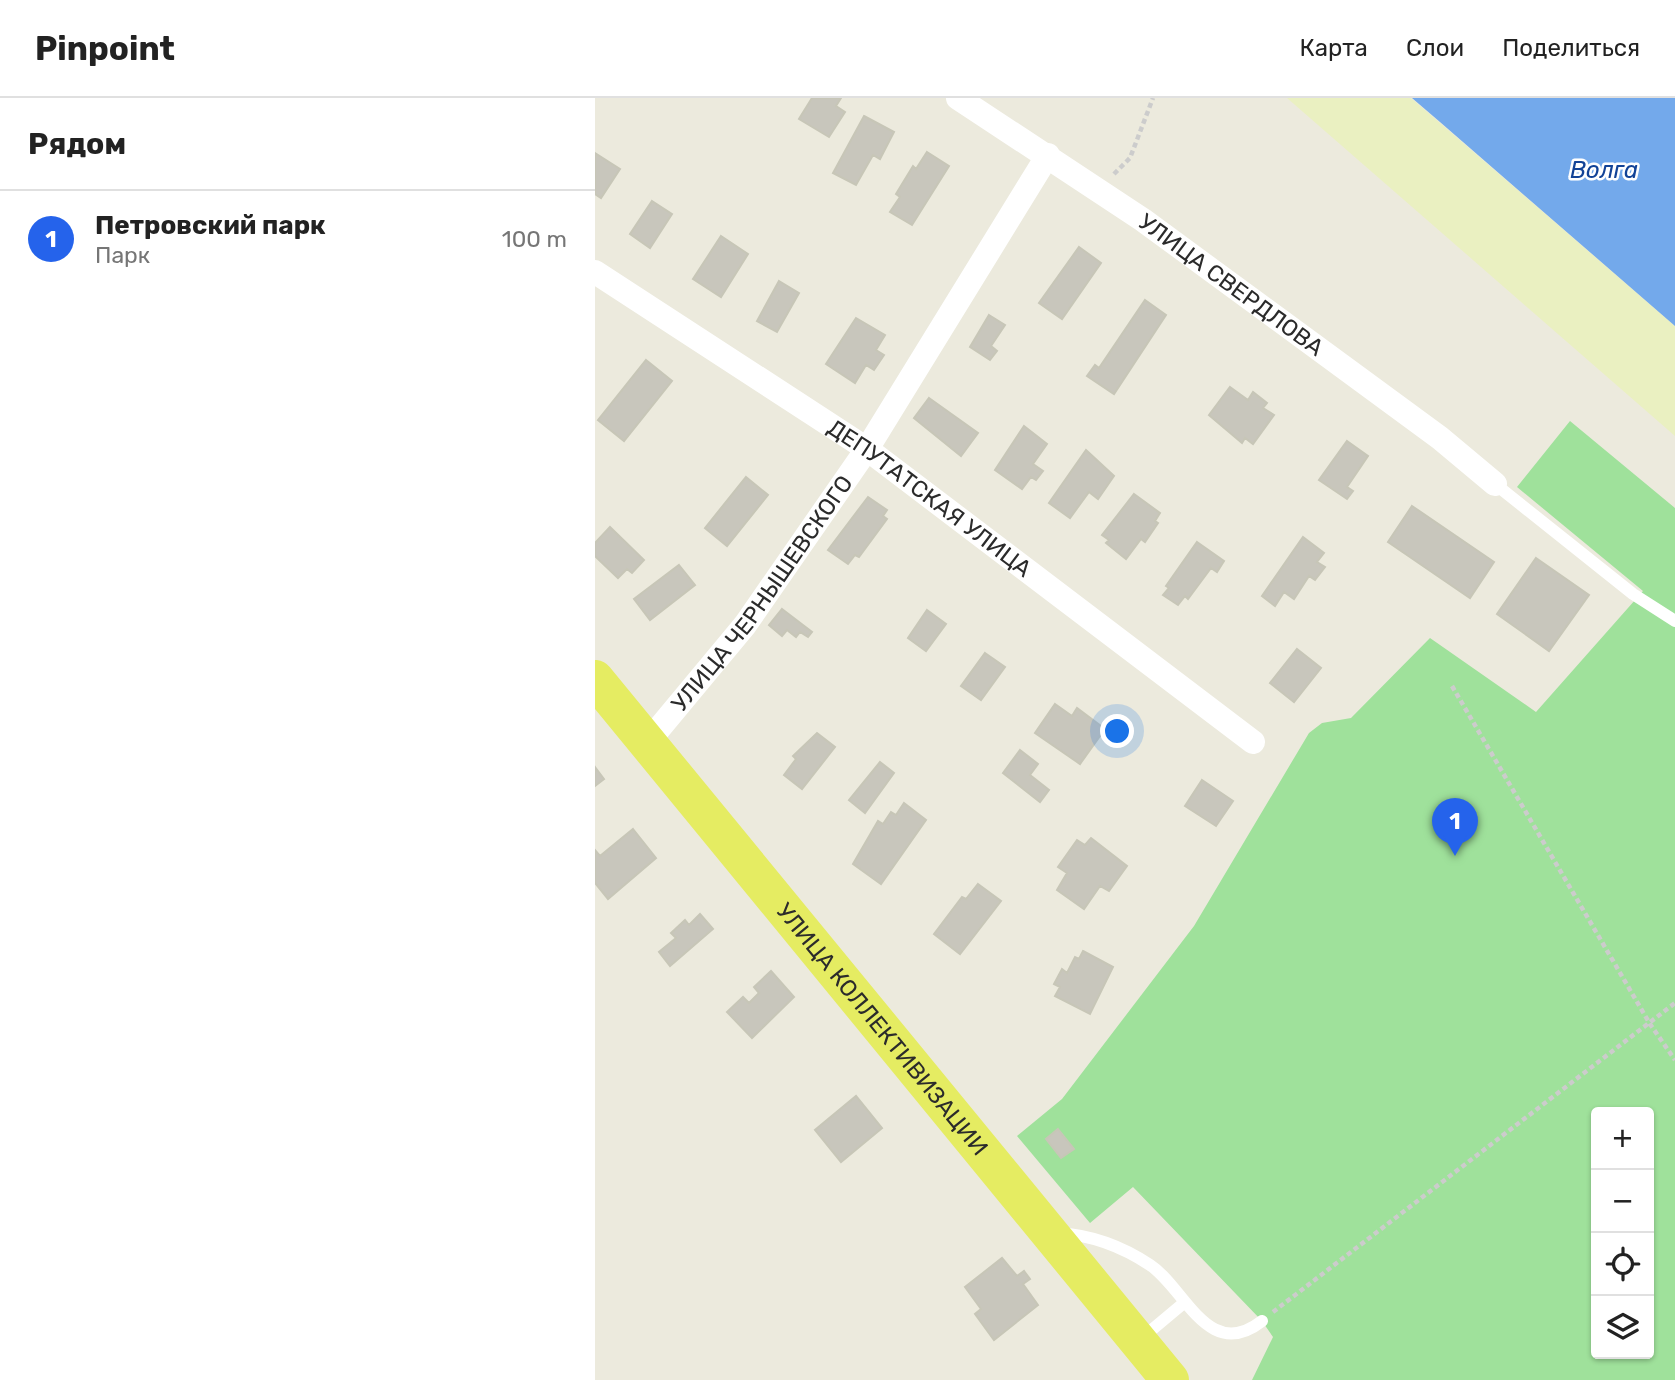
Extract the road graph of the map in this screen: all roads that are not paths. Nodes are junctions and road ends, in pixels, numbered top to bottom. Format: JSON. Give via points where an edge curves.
{"nodes":[{"id":1,"x":958,"y":98,"type":"edge"},
{"id":2,"x":1048,"y":155,"type":"junction"},
{"id":3,"x":595,"y":272,"type":"edge"},
{"id":4,"x":867,"y":449,"type":"junction"},
{"id":5,"x":1495,"y":484,"type":"joint"},
{"id":6,"x":1675,"y":621,"type":"edge"},
{"id":7,"x":595,"y":679,"type":"edge"},
{"id":8,"x":1254,"y":741,"type":"dead end"},
{"id":9,"x":647,"y":743,"type":"junction"},
{"id":10,"x":1048,"y":1232,"type":"junction"},
{"id":11,"x":1185,"y":1302,"type":"junction"},
{"id":12,"x":1262,"y":1321,"type":"road end"},
{"id":13,"x":1137,"y":1342,"type":"junction"},
{"id":14,"x":1170,"y":1380,"type":"edge"}],
"edges":[{"from":1,"to":2,"type":"street","name":"УЛИЦА СВЕРДЛОВА"},
{"from":2,"to":4,"type":"street","name":"УЛИЦА ЧЕРНЫШЕВСКОГО"},
{"from":2,"to":5,"type":"street","name":"УЛИЦА СВЕРДЛОВА","via":[[1440,438]]},
{"from":3,"to":4,"type":"street","name":"ДЕПУТАТСКАЯ УЛИЦА"},
{"from":4,"to":8,"type":"street","name":"ДЕПУТАТСКАЯ УЛИЦА"},
{"from":4,"to":9,"type":"street","name":"УЛИЦА ЧЕРНЫШЕВСКОГО","via":[[745,625]]},
{"from":5,"to":6,"type":"lane","via":[[1633,594]]},
{"from":7,"to":9,"type":"main road","name":"УЛИЦА КОЛЛЕКТИВИЗАЦИИ"},
{"from":9,"to":10,"type":"main road","name":"УЛИЦА КОЛЛЕКТИВИЗАЦИИ"},
{"from":10,"to":11,"type":"lane","via":[[1102,1241],[1150,1265]]},
{"from":10,"to":13,"type":"main road","name":"УЛИЦА КОЛЛЕКТИВИЗАЦИИ"},
{"from":11,"to":12,"type":"lane","via":[[1205,1326],[1238,1332]]},
{"from":11,"to":13,"type":"lane"},
{"from":13,"to":14,"type":"main road","name":"УЛИЦА КОЛЛЕКТИВИЗАЦИИ"}]}
